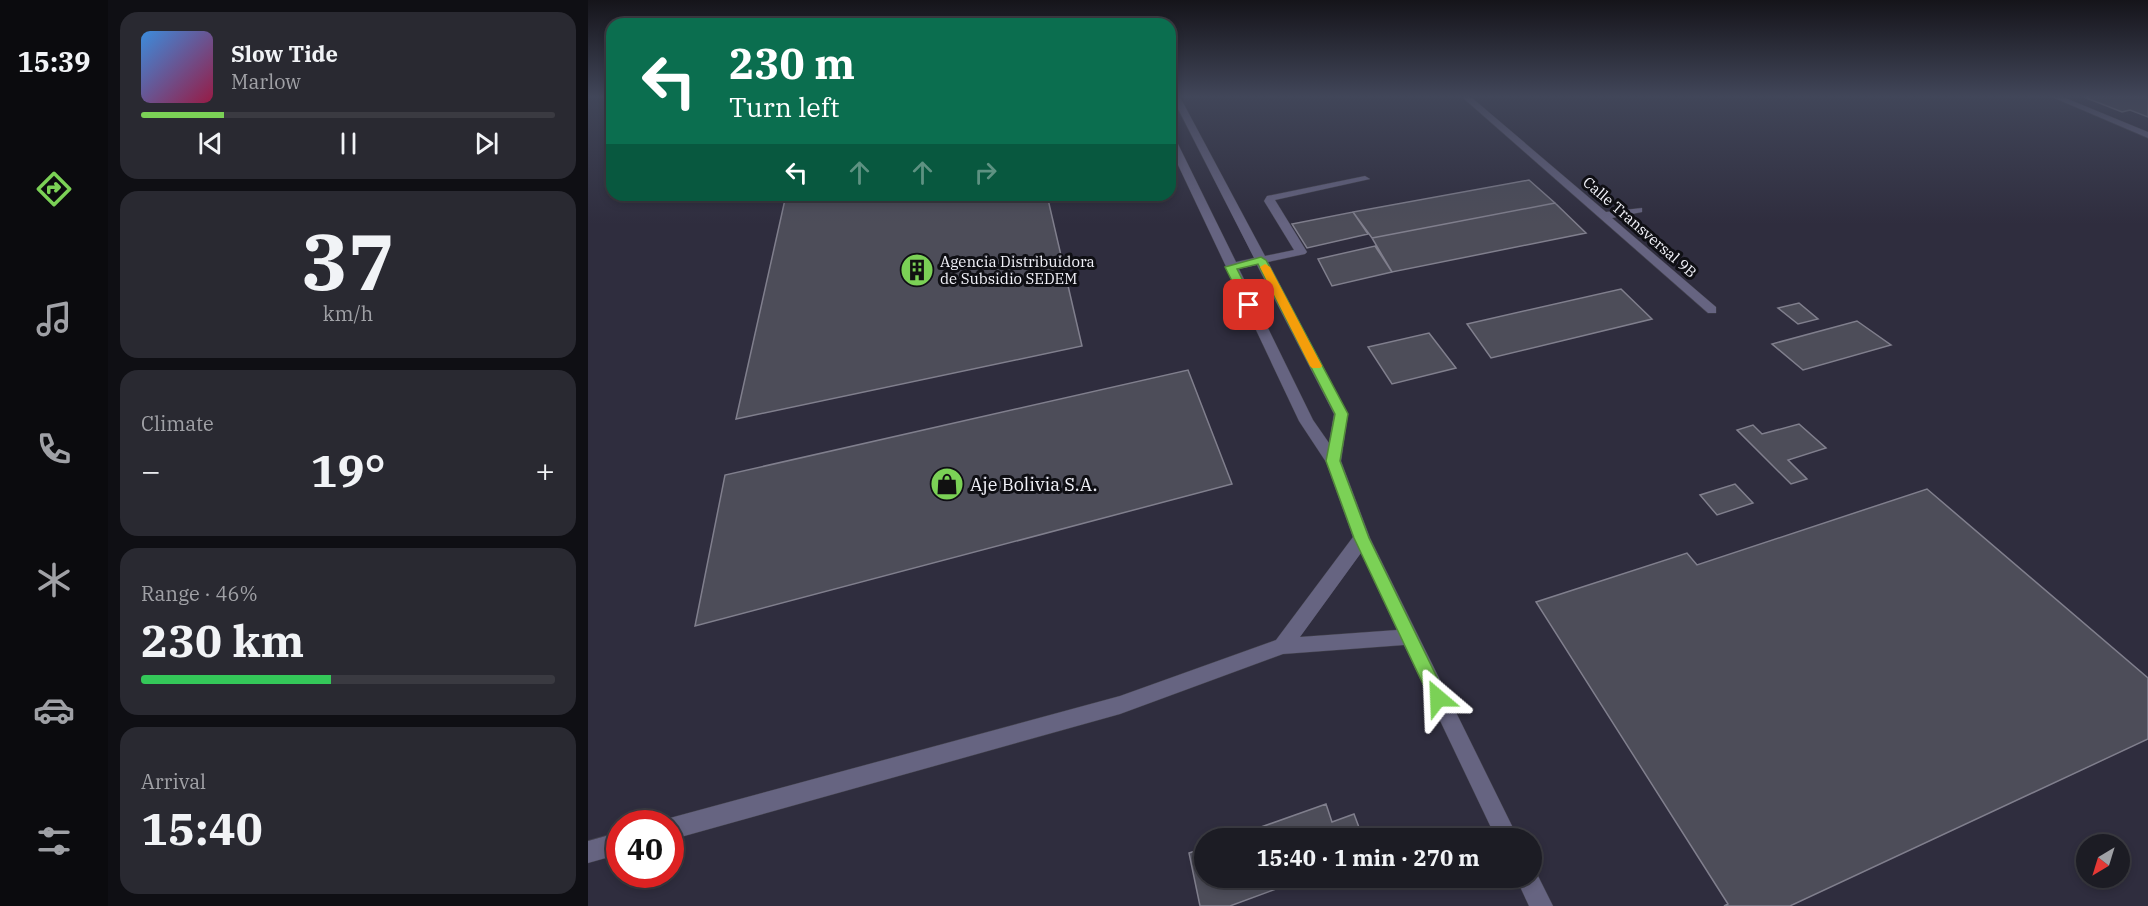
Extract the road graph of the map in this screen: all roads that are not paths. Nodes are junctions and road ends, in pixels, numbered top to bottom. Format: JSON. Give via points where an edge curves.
{"nodes":[{"id":1,"x":1515,"y":139,"type":"edge"},
{"id":2,"x":1176,"y":144,"type":"edge"},
{"id":3,"x":1187,"y":154,"type":"edge"},
{"id":4,"x":1365,"y":179,"type":"dead end"},
{"id":5,"x":1638,"y":210,"type":"dead end"},
{"id":6,"x":1604,"y":216,"type":"junction"},
{"id":7,"x":1261,"y":260,"type":"junction"},
{"id":8,"x":1230,"y":267,"type":"junction"},
{"id":9,"x":1712,"y":310,"type":"dead end"},
{"id":10,"x":1333,"y":461,"type":"junction"},
{"id":11,"x":1362,"y":538,"type":"junction"},
{"id":12,"x":1409,"y":637,"type":"junction"},
{"id":13,"x":1283,"y":646,"type":"junction"},
{"id":14,"x":684,"y":825,"type":"edge"},
{"id":15,"x":1503,"y":828,"type":"edge"},
{"id":16,"x":606,"y":847,"type":"edge"},
{"id":17,"x":588,"y":852,"type":"edge"},
{"id":18,"x":1532,"y":888,"type":"edge"},
{"id":19,"x":1541,"y":906,"type":"edge"}],
"edges":[{"from":1,"to":6,"type":"street","name":"Calle Transversal 9B"},
{"from":2,"to":3,"type":"street"},
{"from":3,"to":7,"type":"street"},
{"from":3,"to":8,"type":"street"},
{"from":4,"to":7,"type":"street","via":[[1271,198],[1269,201],[1301,252]]},
{"from":5,"to":6,"type":"street"},
{"from":6,"to":9,"type":"street","name":"Calle Transversal 9B"},
{"from":7,"to":8,"type":"street"},
{"from":7,"to":10,"type":"street","via":[[1341,414]]},
{"from":8,"to":10,"type":"street","via":[[1306,421]]},
{"from":10,"to":11,"type":"street"},
{"from":11,"to":12,"type":"street"},
{"from":11,"to":13,"type":"street"},
{"from":12,"to":13,"type":"street"},
{"from":12,"to":15,"type":"street"},
{"from":13,"to":14,"type":"street","via":[[1120,705]]},
{"from":16,"to":17,"type":"street"},
{"from":18,"to":19,"type":"street"}]}
